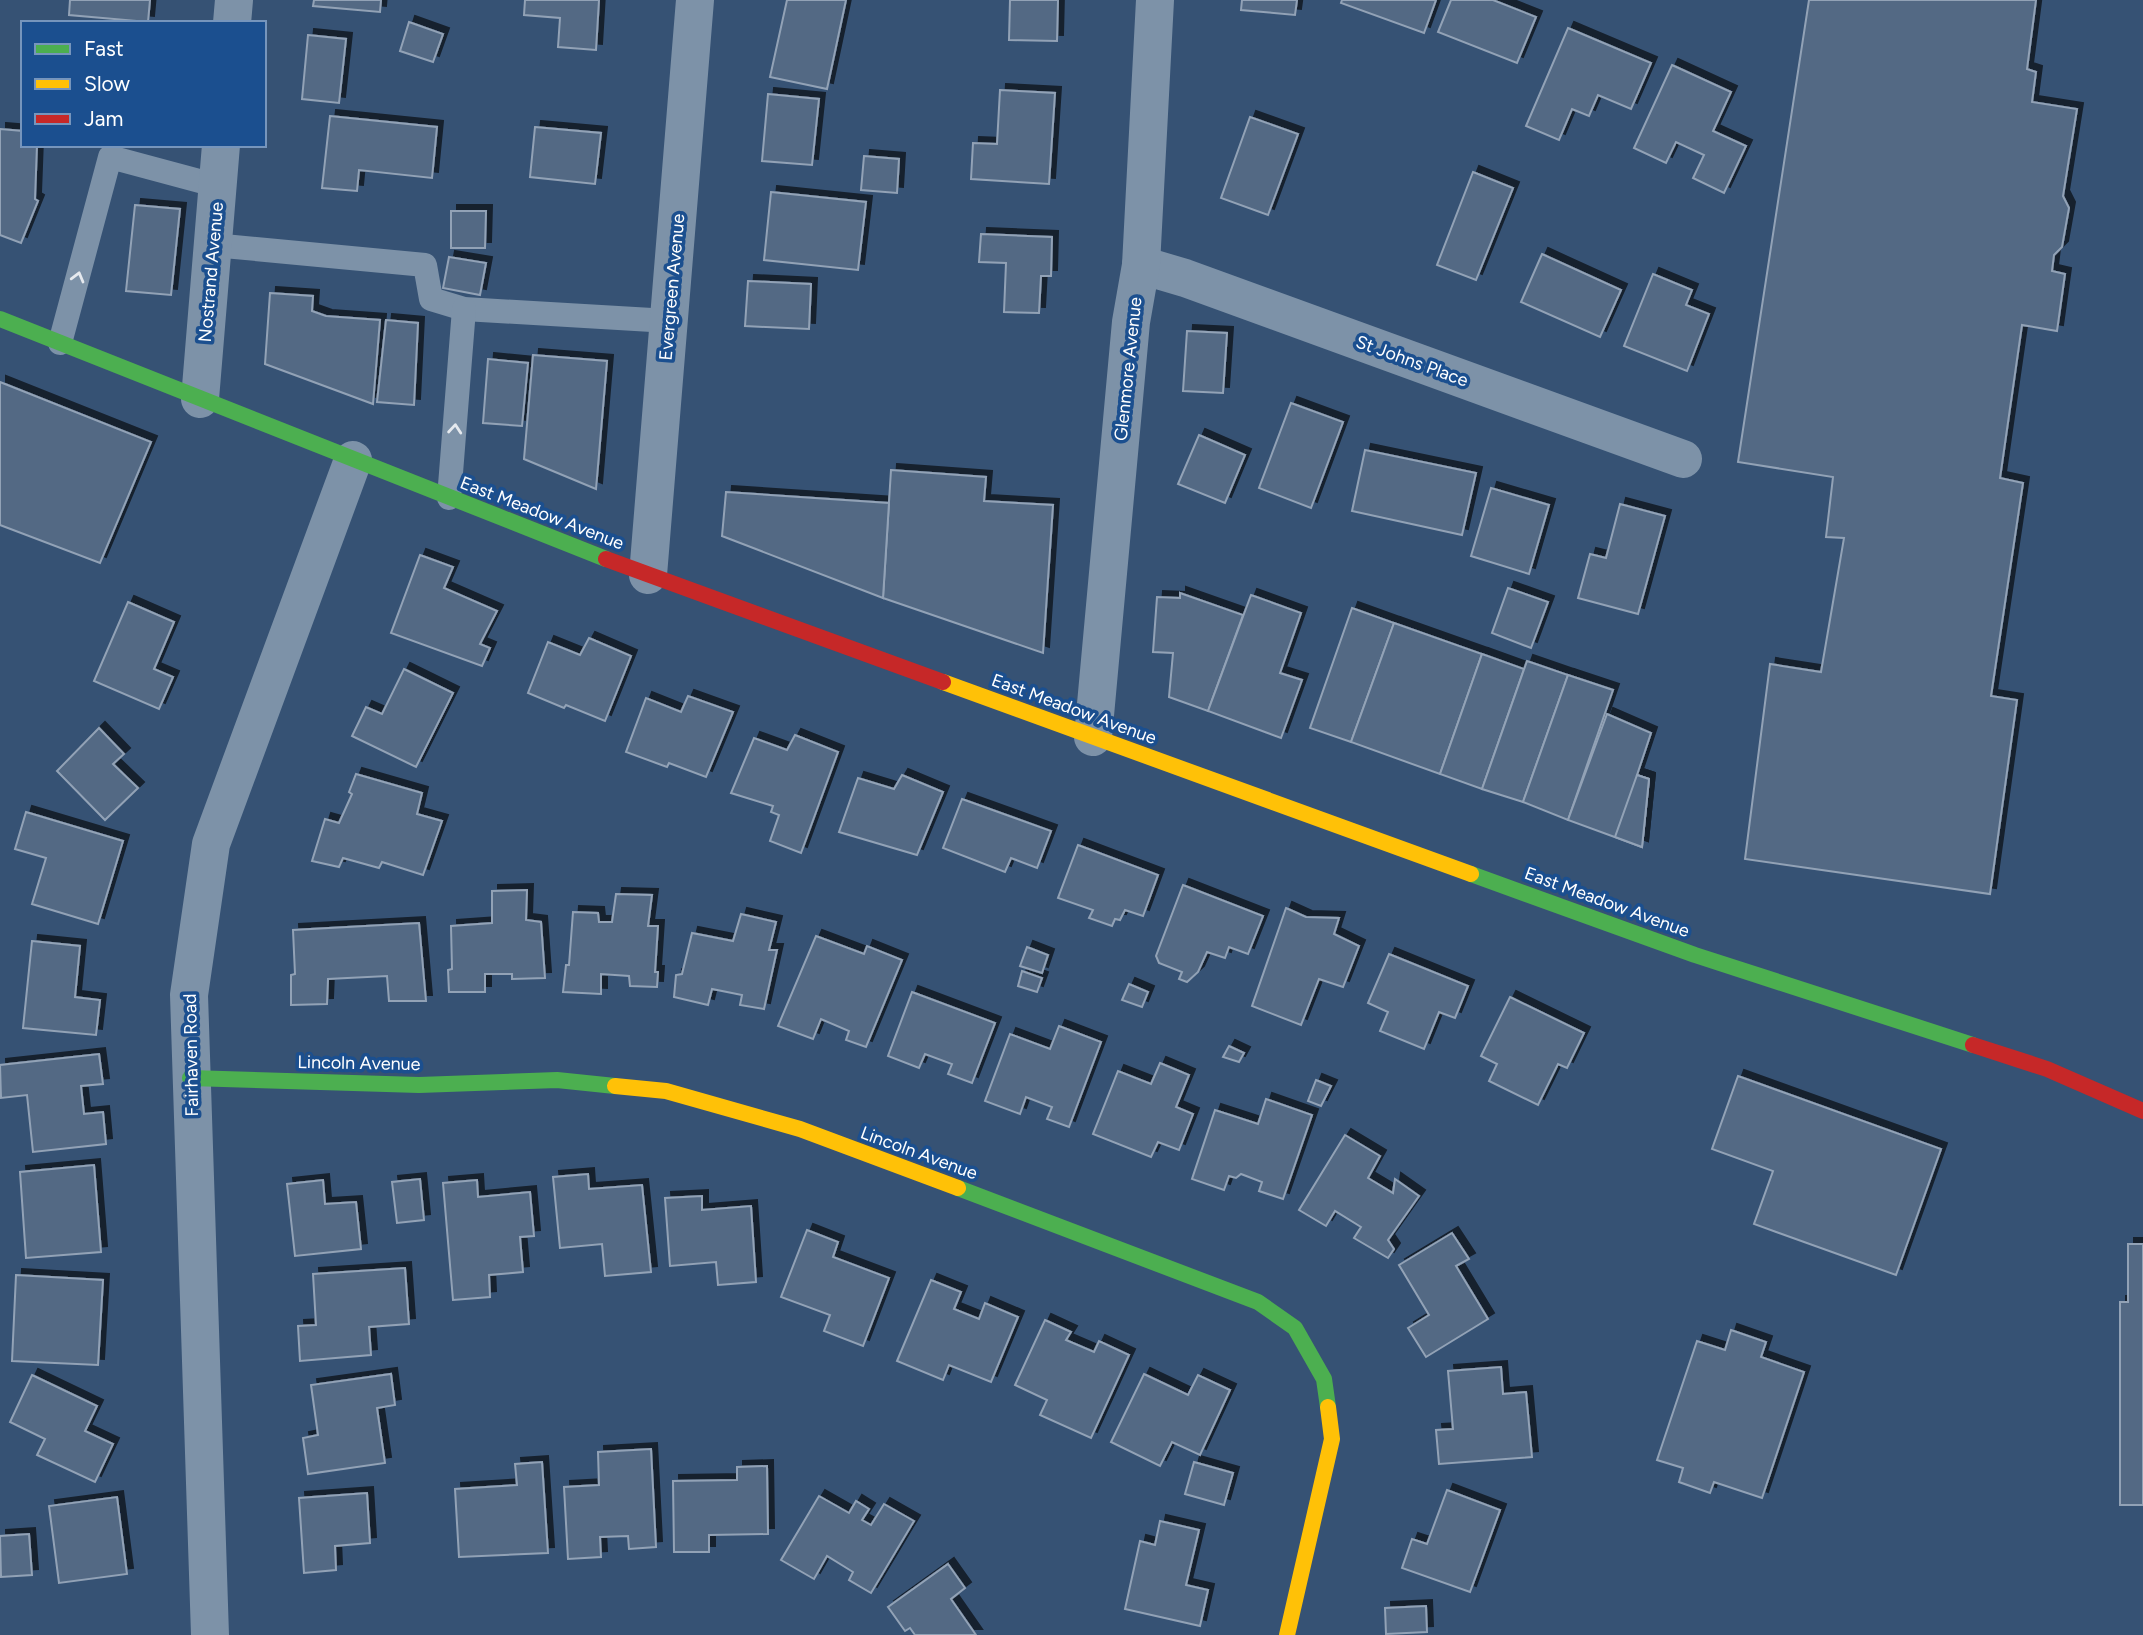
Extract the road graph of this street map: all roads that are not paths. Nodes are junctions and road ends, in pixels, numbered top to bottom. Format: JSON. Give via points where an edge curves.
{"nodes":[{"id":1,"x":234,"y":0,"type":"edge"},
{"id":2,"x":695,"y":0,"type":"edge"},
{"id":3,"x":1155,"y":0,"type":"edge"},
{"id":4,"x":232,"y":21,"type":"edge"},
{"id":5,"x":221,"y":147,"type":"edge"},
{"id":6,"x":218,"y":186,"type":"junction"},
{"id":7,"x":213,"y":245,"type":"junction"},
{"id":8,"x":1140,"y":265,"type":"junction"},
{"id":9,"x":464,"y":309,"type":"junction"},
{"id":10,"x":0,"y":319,"type":"edge"},
{"id":11,"x":669,"y":321,"type":"junction"},
{"id":12,"x":60,"y":343,"type":"junction"},
{"id":13,"x":200,"y":399,"type":"junction"},
{"id":14,"x":353,"y":460,"type":"junction"},
{"id":15,"x":1683,"y":460,"type":"dead end"},
{"id":16,"x":449,"y":498,"type":"junction"},
{"id":17,"x":648,"y":575,"type":"junction"},
{"id":18,"x":1093,"y":737,"type":"junction"},
{"id":19,"x":190,"y":1078,"type":"junction"},
{"id":20,"x":2143,"y":1111,"type":"edge"},
{"id":21,"x":210,"y":1635,"type":"edge"},
{"id":22,"x":1287,"y":1635,"type":"edge"}],
"edges":[{"from":1,"to":4,"type":"street"},
{"from":2,"to":11,"type":"street","name":"Evergreen Avenue"},
{"from":3,"to":8,"type":"street","name":"Glenmore Avenue"},
{"from":5,"to":6,"type":"street","name":"Nostrand Avenue"},
{"from":6,"to":7,"type":"street","name":"Nostrand Avenue"},
{"from":12,"to":6,"type":"lane","one_way":true,"via":[[110,157]]},
{"from":7,"to":9,"type":"lane","via":[[425,265],[431,299]]},
{"from":7,"to":13,"type":"street","name":"Nostrand Avenue"},
{"from":8,"to":15,"type":"street","name":"St Johns Place"},
{"from":8,"to":18,"type":"street","name":"Glenmore Avenue","via":[[1130,322]]},
{"from":9,"to":11,"type":"lane"},
{"from":16,"to":9,"type":"lane","one_way":true},
{"from":10,"to":12,"type":"street","name":"East Meadow Avenue"},
{"from":11,"to":17,"type":"street","name":"Evergreen Avenue"},
{"from":12,"to":13,"type":"street","name":"East Meadow Avenue"},
{"from":13,"to":14,"type":"street","name":"East Meadow Avenue"},
{"from":14,"to":16,"type":"street","name":"East Meadow Avenue"},
{"from":14,"to":19,"type":"street","name":"Fairhaven Road","via":[[211,844],[189,995]]},
{"from":16,"to":17,"type":"street","name":"East Meadow Avenue"},
{"from":17,"to":18,"type":"street","name":"East Meadow Avenue"},
{"from":18,"to":20,"type":"street","name":"East Meadow Avenue","via":[[1695,955],[2047,1069]]},
{"from":19,"to":21,"type":"street","name":"Fairhaven Road"},
{"from":19,"to":22,"type":"street","name":"Lincoln Avenue","via":[[419,1085],[557,1080],[666,1091],[800,1129],[1258,1302],[1295,1328],[1324,1379],[1332,1439]]}]}
